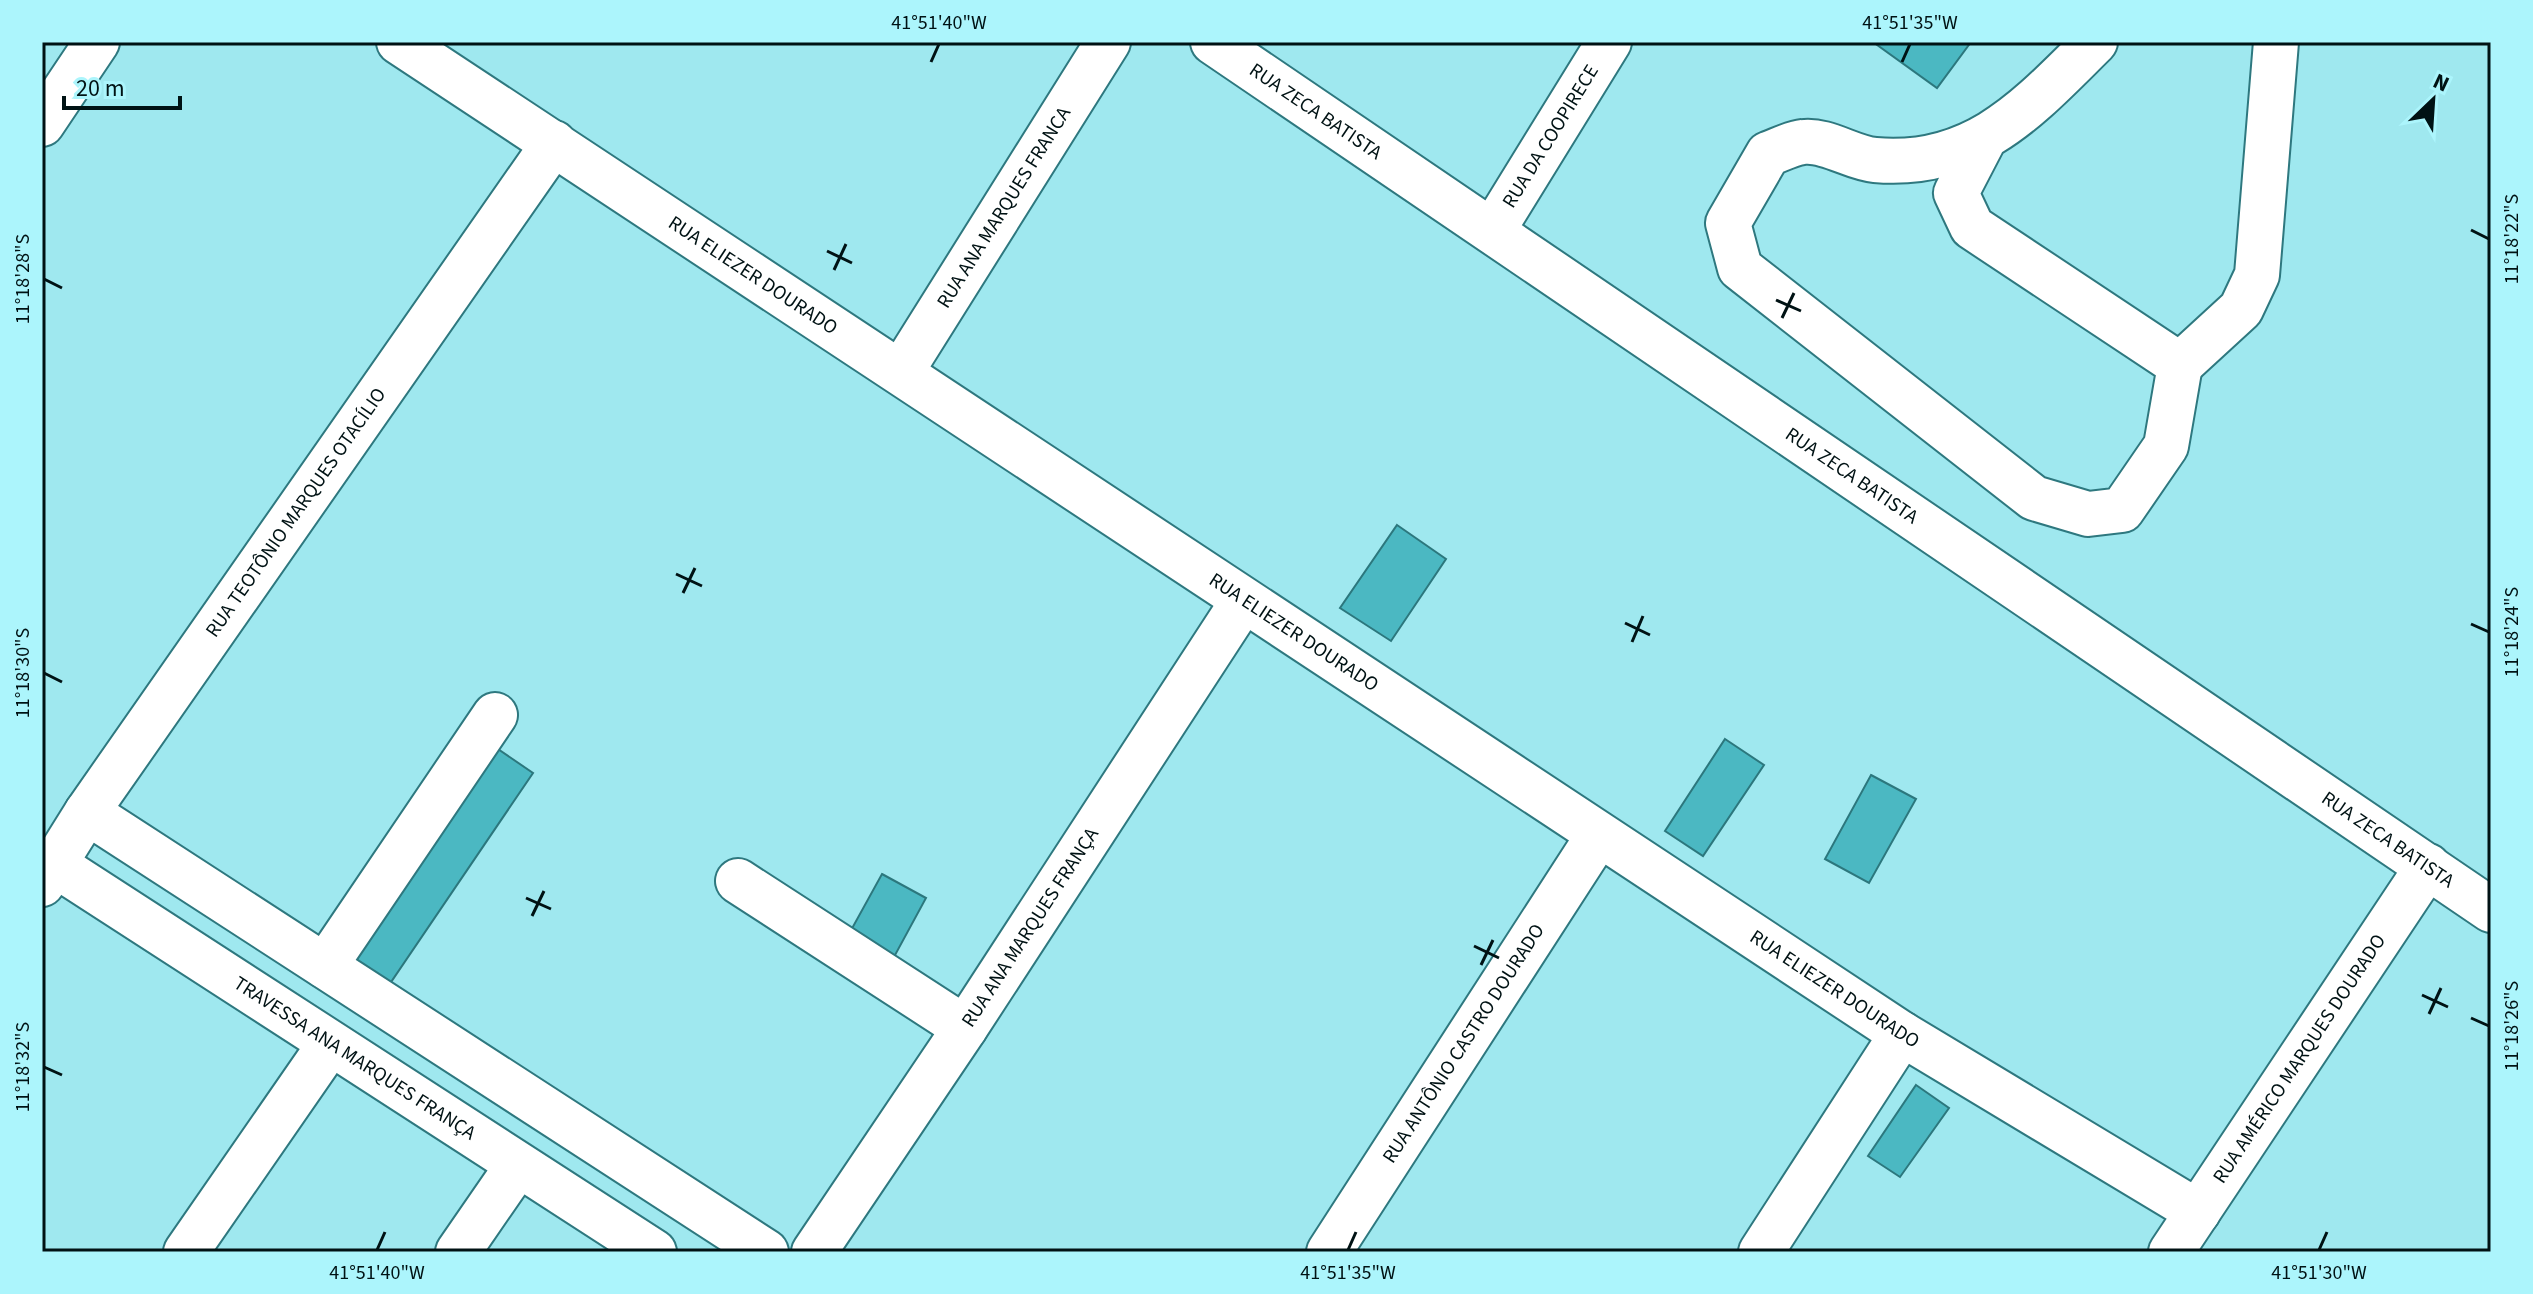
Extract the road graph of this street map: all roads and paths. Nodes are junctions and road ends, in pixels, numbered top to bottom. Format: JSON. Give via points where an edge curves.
{"nodes":[{"id":1,"x":97,"y":42,"type":"edge"},
{"id":2,"x":399,"y":42,"type":"edge"},
{"id":3,"x":1108,"y":42,"type":"edge"},
{"id":4,"x":1213,"y":42,"type":"edge"},
{"id":5,"x":1609,"y":42,"type":"edge"},
{"id":6,"x":2095,"y":42,"type":"edge"},
{"id":7,"x":2276,"y":42,"type":"edge"},
{"id":8,"x":42,"y":124,"type":"edge"},
{"id":9,"x":1983,"y":141,"type":"junction"},
{"id":10,"x":554,"y":143,"type":"junction"},
{"id":11,"x":1493,"y":230,"type":"junction"},
{"id":12,"x":2180,"y":365,"type":"junction"},
{"id":13,"x":901,"y":372,"type":"junction"},
{"id":14,"x":1243,"y":601,"type":"junction"},
{"id":15,"x":495,"y":715,"type":"dead end"},
{"id":16,"x":87,"y":812,"type":"junction"},
{"id":17,"x":1598,"y":836,"type":"junction"},
{"id":18,"x":2428,"y":866,"type":"junction"},
{"id":19,"x":48,"y":874,"type":"edge"},
{"id":20,"x":738,"y":881,"type":"dead end"},
{"id":21,"x":2491,"y":910,"type":"edge"},
{"id":22,"x":325,"y":966,"type":"junction"},
{"id":23,"x":965,"y":1028,"type":"junction"},
{"id":24,"x":1902,"y":1034,"type":"junction"},
{"id":25,"x":330,"y":1044,"type":"junction"},
{"id":26,"x":518,"y":1165,"type":"junction"},
{"id":27,"x":2198,"y":1212,"type":"junction"},
{"id":28,"x":186,"y":1252,"type":"edge"},
{"id":29,"x":458,"y":1252,"type":"edge"},
{"id":30,"x":654,"y":1252,"type":"edge"},
{"id":31,"x":766,"y":1252,"type":"edge"},
{"id":32,"x":814,"y":1252,"type":"edge"},
{"id":33,"x":1329,"y":1252,"type":"edge"},
{"id":34,"x":1761,"y":1252,"type":"edge"},
{"id":35,"x":2171,"y":1252,"type":"edge"}],
"edges":[{"from":1,"to":8,"type":"street"},
{"from":2,"to":10,"type":"street","name":"RUA ELIEZER DOURADO"},
{"from":3,"to":13,"type":"street","name":"RUA ANA MARQUES FRANCA"},
{"from":4,"to":11,"type":"street","name":"RUA ZECA BATISTA"},
{"from":5,"to":11,"type":"street","name":"RUA DA COOPIRECE"},
{"from":6,"to":9,"type":"street","via":[[2025,110]]},
{"from":7,"to":12,"type":"street","via":[[2257,275],[2241,309]]},
{"from":9,"to":12,"type":"street","via":[[1956,193],[1972,227]]},
{"from":9,"to":12,"type":"street","via":[[1909,160],[1872,160],[1804,141],[1768,154],[1728,223],[1740,268],[2034,498],[2088,514],[2122,510],[2166,446]]},
{"from":10,"to":13,"type":"street","name":"RUA ELIEZER DOURADO"},
{"from":10,"to":16,"type":"street","name":"RUA TEOTÔNIO MARQUES OTACÍLIO"},
{"from":11,"to":18,"type":"street","name":"RUA ZECA BATISTA"},
{"from":13,"to":14,"type":"street","name":"RUA ELIEZER DOURADO"},
{"from":14,"to":17,"type":"street","name":"RUA ELIEZER DOURADO"},
{"from":14,"to":23,"type":"street","name":"RUA ANA MARQUES FRANÇA"},
{"from":15,"to":22,"type":"street"},
{"from":16,"to":19,"type":"street","name":"RUA TEOTÔNIO MARQUES OTACÍLIO"},
{"from":16,"to":22,"type":"street"},
{"from":17,"to":24,"type":"street","name":"RUA ELIEZER DOURADO"},
{"from":17,"to":33,"type":"street","name":"RUA ANTÔNIO CASTRO DOURADO"},
{"from":18,"to":21,"type":"street","name":"RUA ZECA BATISTA"},
{"from":18,"to":27,"type":"street","name":"RUA AMÉRICO MARQUES DOURADO"},
{"from":19,"to":25,"type":"street","name":"TRAVESSA ANA MARQUES FRANÇA"},
{"from":20,"to":23,"type":"street"},
{"from":22,"to":31,"type":"street"},
{"from":23,"to":32,"type":"street","name":"RUA ANA MARQUES FRANÇA"},
{"from":24,"to":27,"type":"street","name":"RUA ELIEZER DOURADO"},
{"from":24,"to":34,"type":"street"},
{"from":25,"to":26,"type":"street","name":"TRAVESSA ANA MARQUES FRANÇA"},
{"from":25,"to":28,"type":"street"},
{"from":26,"to":29,"type":"street"},
{"from":26,"to":30,"type":"street","name":"TRAVESSA ANA MARQUES FRANÇA"},
{"from":27,"to":35,"type":"street","name":"RUA AMÉRICO MARQUES DOURADO"}]}
